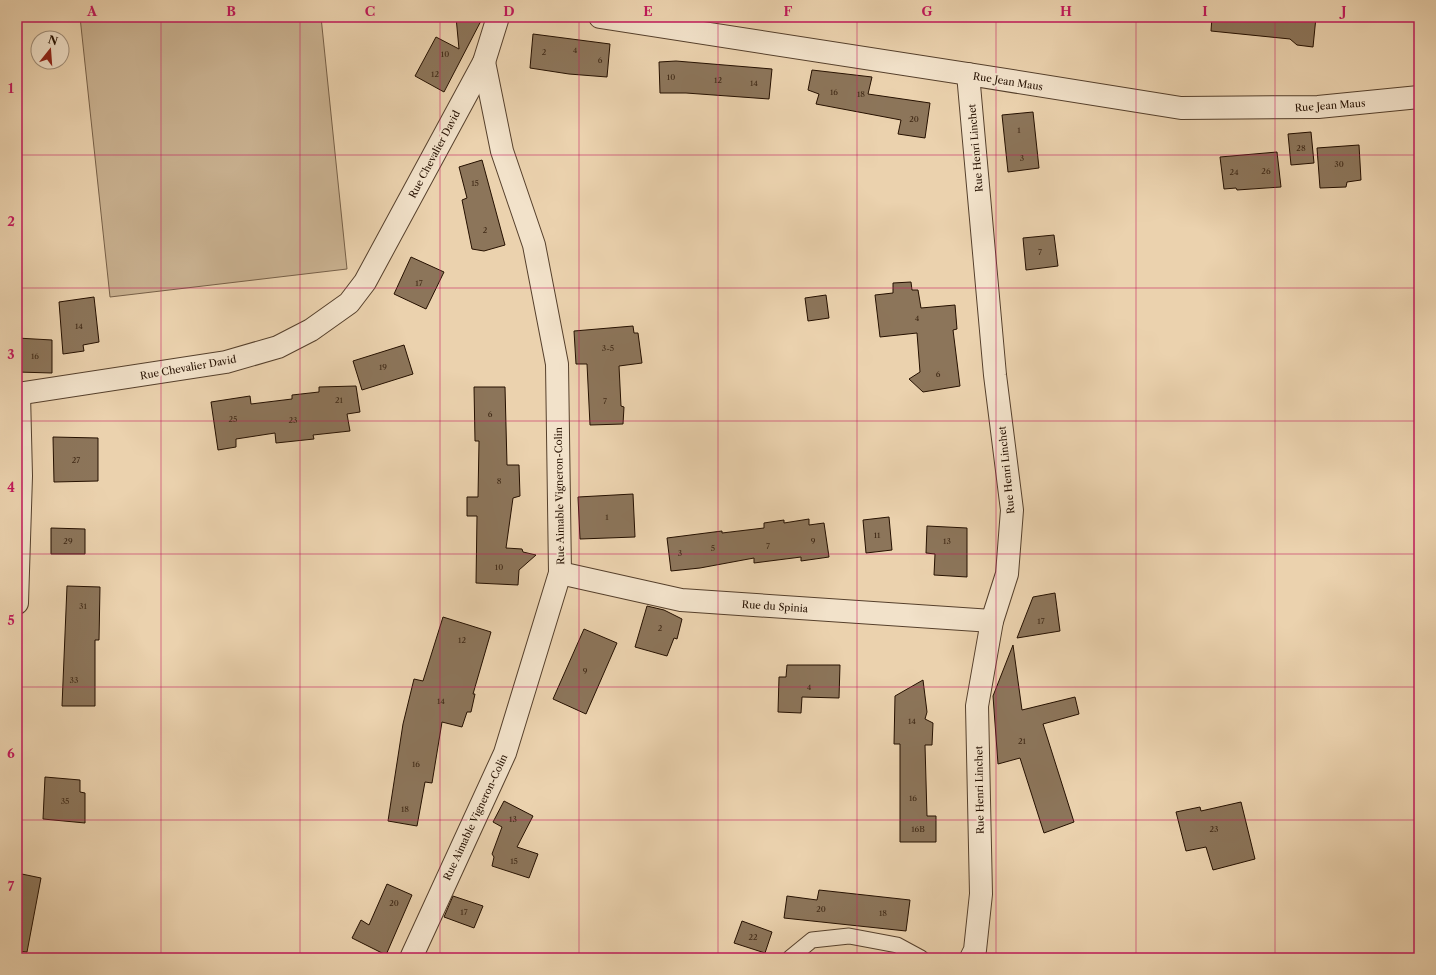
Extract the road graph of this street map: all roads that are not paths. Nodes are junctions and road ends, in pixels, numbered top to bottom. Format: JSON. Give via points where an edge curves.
{"nodes":[{"id":1,"x":498,"y":17,"type":"edge"},
{"id":2,"x":600,"y":17,"type":"edge"},
{"id":3,"x":484,"y":62,"type":"junction"},
{"id":4,"x":968,"y":74,"type":"junction"},
{"id":5,"x":1419,"y":97,"type":"edge"},
{"id":6,"x":18,"y":394,"type":"edge"},
{"id":7,"x":560,"y":573,"type":"junction"},
{"id":8,"x":17,"y":603,"type":"edge"},
{"id":9,"x":992,"y":621,"type":"junction"},
{"id":10,"x":411,"y":958,"type":"edge"},
{"id":11,"x":790,"y":958,"type":"edge"},
{"id":12,"x":921,"y":958,"type":"edge"},
{"id":13,"x":971,"y":958,"type":"edge"}],
"edges":[{"from":1,"to":3,"type":"street","name":"Rue Chevalier David"},
{"from":2,"to":4,"type":"street","name":"Rue Jean Maus"},
{"from":3,"to":6,"type":"street","name":"Rue Chevalier David","via":[[365,282],[349,303],[311,330],[278,347],[226,362]]},
{"from":3,"to":7,"type":"street","name":"Rue Aimable Vigneron-Colin","via":[[502,151],[534,245],[557,364]]},
{"from":4,"to":5,"type":"street","name":"Rue Jean Maus","via":[[1181,108],[1318,107]]},
{"from":4,"to":9,"type":"street","name":"Rue Henri Linchet","via":[[995,375],[1012,510],[1007,574]]},
{"from":6,"to":8,"type":"street","name":"Rue Chevalier David","via":[[21,476]]},
{"from":7,"to":9,"type":"street","name":"Rue du Spinia","via":[[681,600]]},
{"from":7,"to":10,"type":"street","name":"Rue Aimable Vigneron-Colin","via":[[505,753]]},
{"from":9,"to":13,"type":"street","name":"Rue Henri Linchet","via":[[977,706],[982,894],[975,950]]},
{"from":11,"to":12,"type":"lane","via":[[812,940],[849,936],[896,945]]}]}
